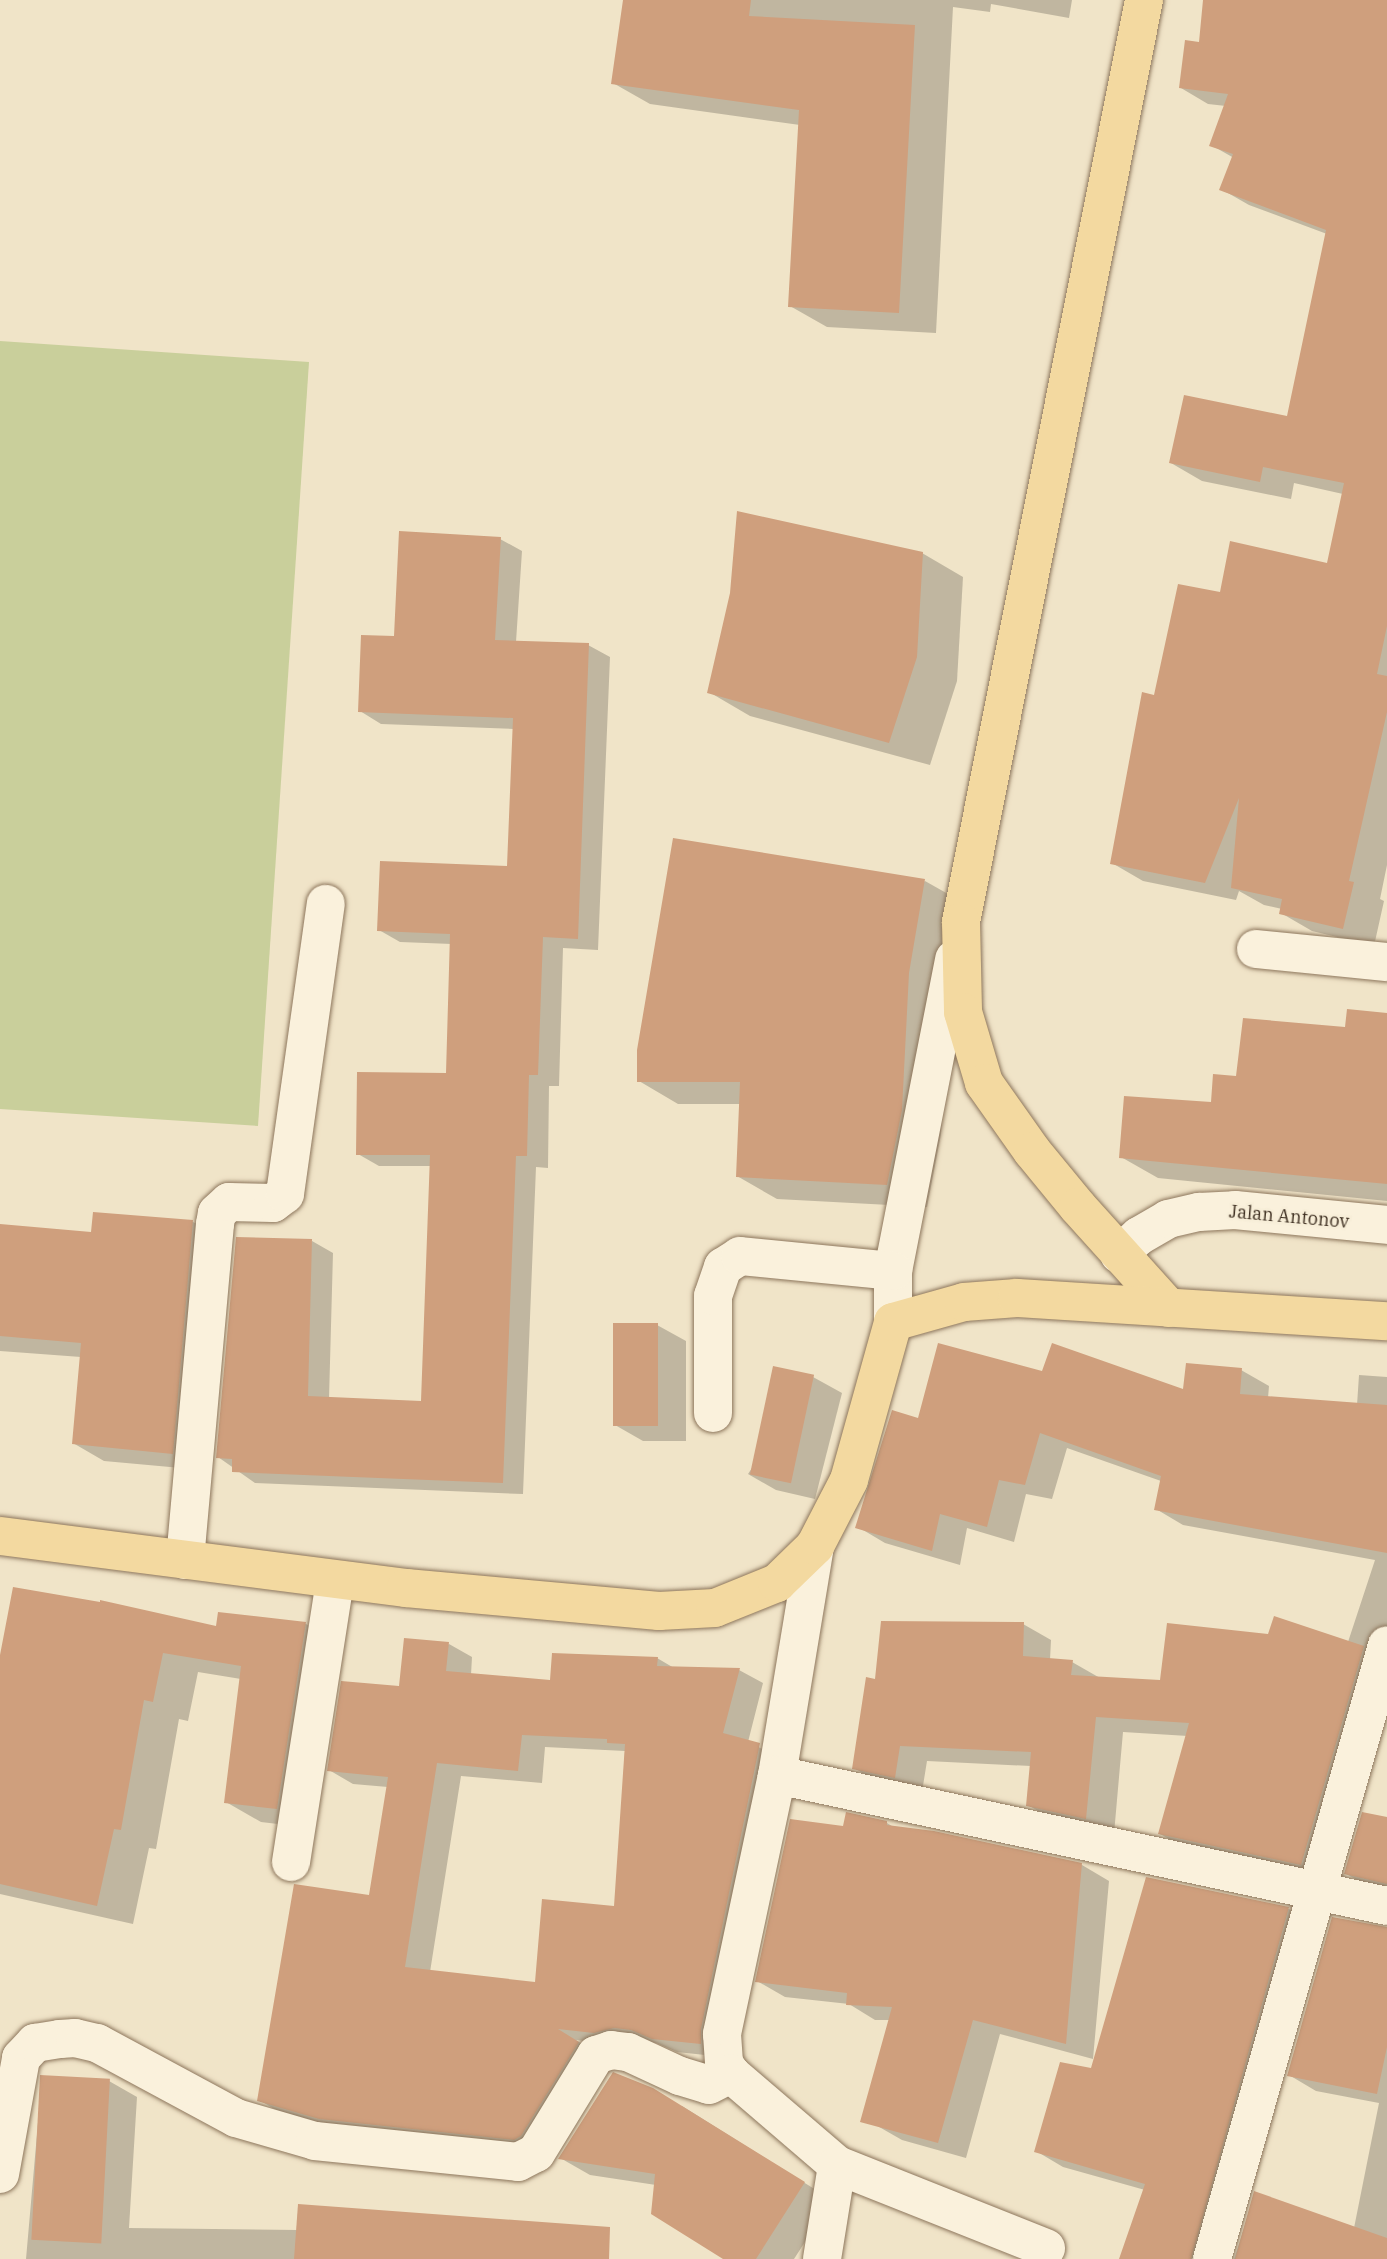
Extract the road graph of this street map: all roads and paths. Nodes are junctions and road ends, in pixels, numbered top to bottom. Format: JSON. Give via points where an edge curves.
{"nodes":[{"id":1,"x":1144,"y":0,"type":"edge"},
{"id":2,"x":326,"y":904,"type":"dead end"},
{"id":3,"x":961,"y":922,"type":"junction"},
{"id":4,"x":1256,"y":949,"type":"dead end"},
{"id":5,"x":1386,"y":957,"type":"edge"},
{"id":6,"x":1387,"y":1225,"type":"edge"},
{"id":7,"x":1119,"y":1254,"type":"junction"},
{"id":8,"x":893,"y":1271,"type":"junction"},
{"id":9,"x":1169,"y":1308,"type":"junction"},
{"id":10,"x":1387,"y":1321,"type":"edge"},
{"id":11,"x":893,"y":1322,"type":"junction"},
{"id":12,"x":713,"y":1413,"type":"dead end"},
{"id":13,"x":0,"y":1536,"type":"edge"},
{"id":14,"x":815,"y":1546,"type":"junction"},
{"id":15,"x":186,"y":1560,"type":"junction"},
{"id":16,"x":335,"y":1580,"type":"junction"},
{"id":17,"x":1387,"y":1645,"type":"edge"},
{"id":18,"x":777,"y":1775,"type":"junction"},
{"id":19,"x":292,"y":1862,"type":"dead end"},
{"id":20,"x":1317,"y":1891,"type":"junction"},
{"id":21,"x":1387,"y":1906,"type":"edge"},
{"id":22,"x":731,"y":2074,"type":"junction"},
{"id":23,"x":837,"y":2165,"type":"junction"},
{"id":24,"x":0,"y":2174,"type":"edge"},
{"id":25,"x":1046,"y":2248,"type":"dead end"},
{"id":26,"x":822,"y":2259,"type":"edge"},
{"id":27,"x":1212,"y":2259,"type":"edge"}],
"edges":[{"from":1,"to":3,"type":"main road"},
{"from":2,"to":15,"type":"street","via":[[285,1194],[273,1203],[229,1202],[217,1213]]},
{"from":3,"to":7,"type":"main road","via":[[963,1012],[984,1083],[1032,1151]]},
{"from":3,"to":8,"type":"street"},
{"from":4,"to":5,"type":"street"},
{"from":6,"to":7,"type":"street","name":"Jalan Antonov","via":[[1235,1210],[1199,1212],[1168,1219]]},
{"from":7,"to":9,"type":"main road"},
{"from":8,"to":11,"type":"street"},
{"from":8,"to":12,"type":"street","via":[[740,1256],[723,1267],[713,1296]]},
{"from":9,"to":10,"type":"main road"},
{"from":9,"to":11,"type":"main road","via":[[1017,1298],[964,1302]]},
{"from":11,"to":14,"type":"main road","via":[[849,1480]]},
{"from":13,"to":15,"type":"main road"},
{"from":14,"to":16,"type":"main road","via":[[777,1583],[715,1608],[659,1611]]},
{"from":14,"to":18,"type":"street"},
{"from":15,"to":16,"type":"main road"},
{"from":16,"to":19,"type":"street"},
{"from":17,"to":20,"type":"street"},
{"from":18,"to":20,"type":"street"},
{"from":18,"to":22,"type":"street","via":[[722,2034],[724,2063]]},
{"from":20,"to":21,"type":"street"},
{"from":20,"to":27,"type":"street"},
{"from":22,"to":23,"type":"street"},
{"from":22,"to":24,"type":"street","via":[[709,2085],[628,2052],[611,2050],[596,2055],[536,2154],[518,2162],[315,2141],[236,2118],[97,2043],[60,2039],[34,2043],[21,2058]]},
{"from":23,"to":25,"type":"street"},
{"from":23,"to":26,"type":"street"}]}
